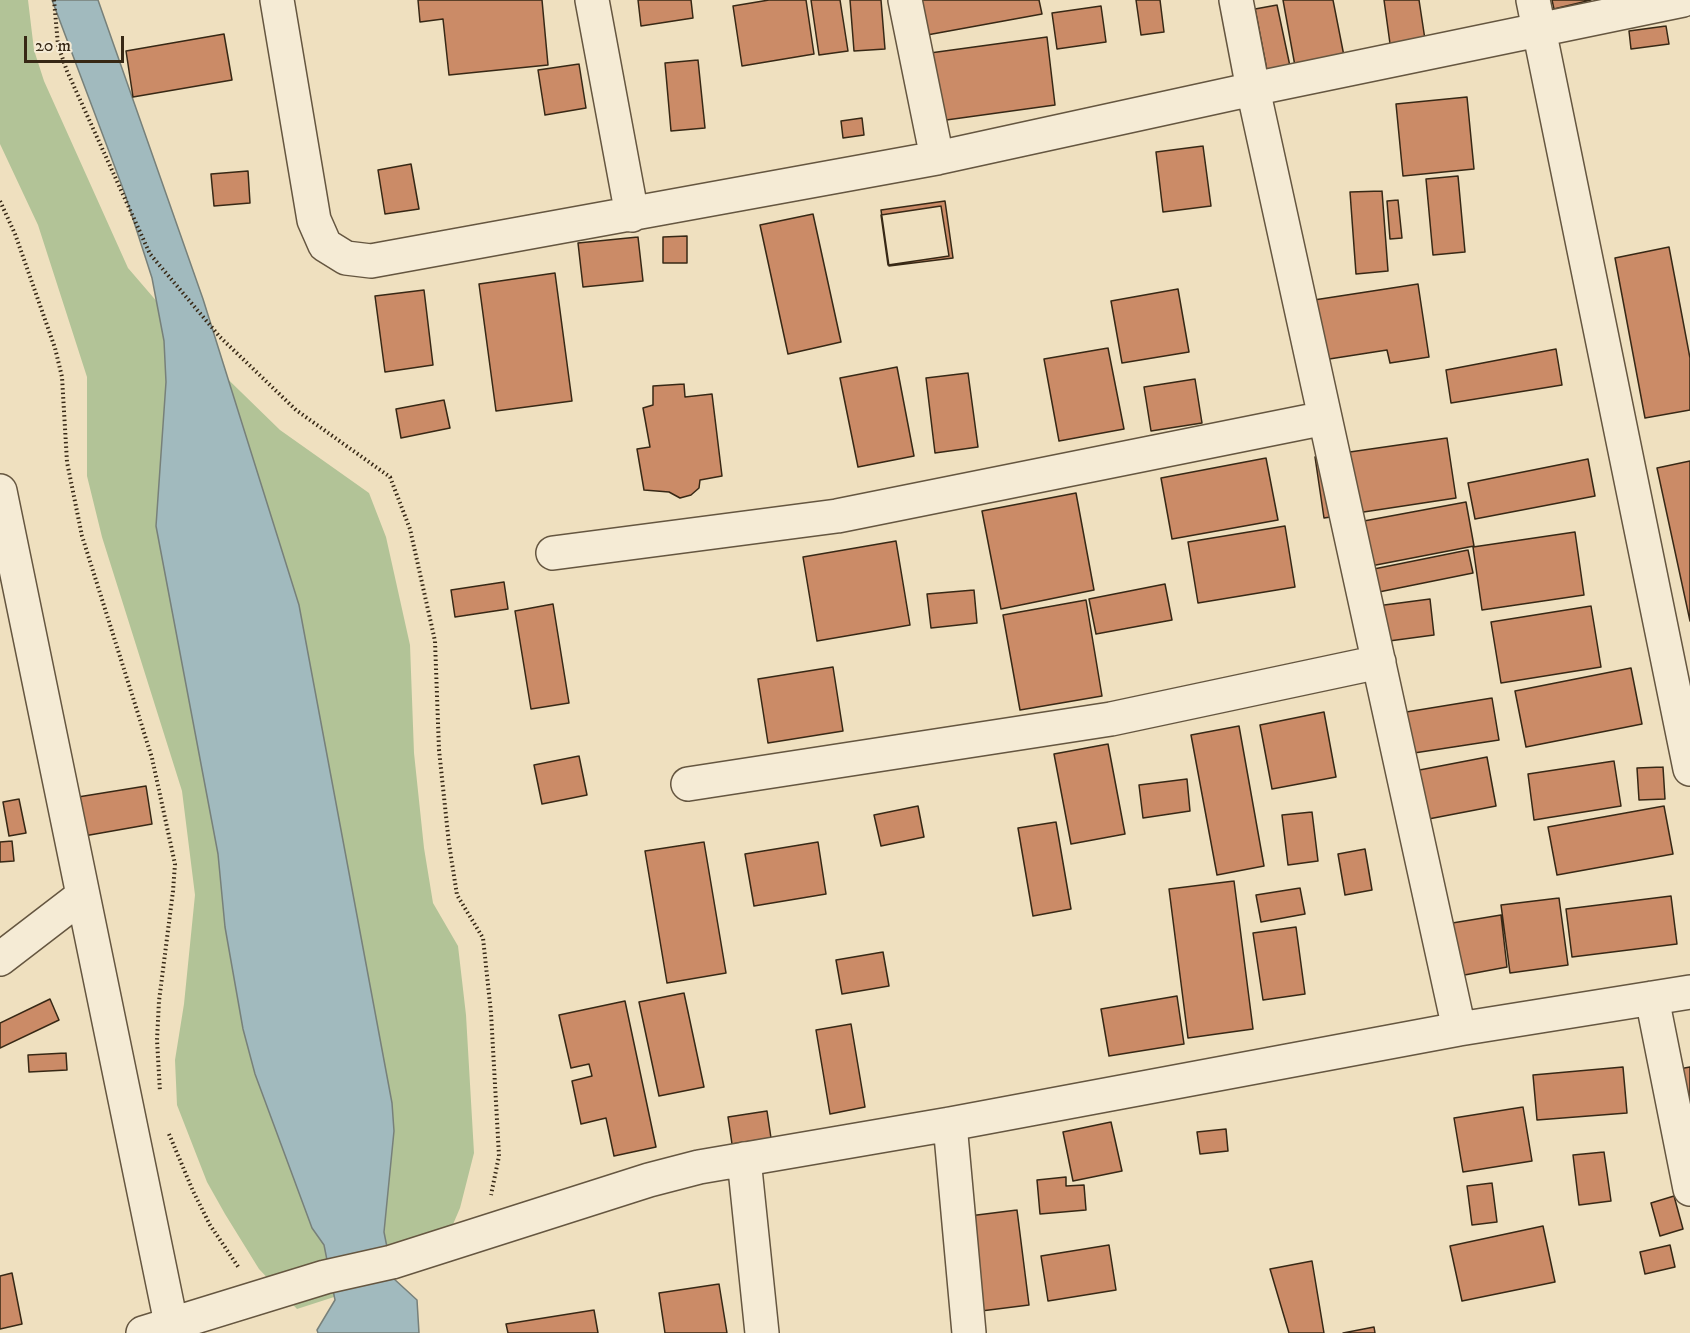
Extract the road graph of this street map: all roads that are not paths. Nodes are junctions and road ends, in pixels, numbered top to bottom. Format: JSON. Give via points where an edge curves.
{"nodes":[{"id":1,"x":276,"y":0,"type":"edge"},
{"id":2,"x":592,"y":0,"type":"edge"},
{"id":3,"x":905,"y":0,"type":"edge"},
{"id":4,"x":1236,"y":0,"type":"edge"},
{"id":5,"x":1683,"y":0,"type":"edge"},
{"id":6,"x":1536,"y":15,"type":"edge"},
{"id":7,"x":1253,"y":89,"type":"junction"},
{"id":8,"x":937,"y":158,"type":"junction"},
{"id":9,"x":632,"y":215,"type":"junction"},
{"id":10,"x":1325,"y":418,"type":"junction"},
{"id":11,"x":0,"y":490,"type":"edge"},
{"id":12,"x":554,"y":553,"type":"dead end"},
{"id":13,"x":1379,"y":662,"type":"junction"},
{"id":14,"x":1680,"y":665,"type":"edge"},
{"id":15,"x":1690,"y":769,"type":"edge"},
{"id":16,"x":687,"y":784,"type":"dead end"},
{"id":17,"x":82,"y":896,"type":"junction"},
{"id":18,"x":0,"y":959,"type":"edge"},
{"id":19,"x":1690,"y":992,"type":"edge"},
{"id":20,"x":1652,"y":998,"type":"junction"},
{"id":21,"x":1459,"y":1029,"type":"junction"},
{"id":22,"x":950,"y":1124,"type":"junction"},
{"id":23,"x":744,"y":1160,"type":"junction"},
{"id":24,"x":1690,"y":1189,"type":"edge"},
{"id":25,"x":157,"y":1328,"type":"edge"},
{"id":26,"x":762,"y":1333,"type":"edge"},
{"id":27,"x":969,"y":1333,"type":"edge"}],
"edges":[{"from":1,"to":9,"type":"street","via":[[314,220],[325,245],[345,258],[371,261]]},
{"from":2,"to":9,"type":"street"},
{"from":3,"to":8,"type":"street"},
{"from":4,"to":7,"type":"street"},
{"from":5,"to":6,"type":"street"},
{"from":6,"to":7,"type":"street"},
{"from":6,"to":14,"type":"street"},
{"from":7,"to":8,"type":"street"},
{"from":7,"to":10,"type":"street"},
{"from":8,"to":9,"type":"street"},
{"from":10,"to":12,"type":"street","via":[[837,516]]},
{"from":10,"to":13,"type":"street"},
{"from":11,"to":17,"type":"street"},
{"from":13,"to":16,"type":"street","via":[[1111,719]]},
{"from":13,"to":21,"type":"street"},
{"from":14,"to":15,"type":"street"},
{"from":17,"to":18,"type":"street"},
{"from":17,"to":25,"type":"street"},
{"from":19,"to":20,"type":"street"},
{"from":20,"to":21,"type":"street"},
{"from":20,"to":24,"type":"street"},
{"from":21,"to":22,"type":"street"},
{"from":22,"to":23,"type":"street"},
{"from":22,"to":27,"type":"street"},
{"from":23,"to":25,"type":"street","via":[[649,1180],[392,1262],[325,1277]]},
{"from":23,"to":26,"type":"street"}]}
